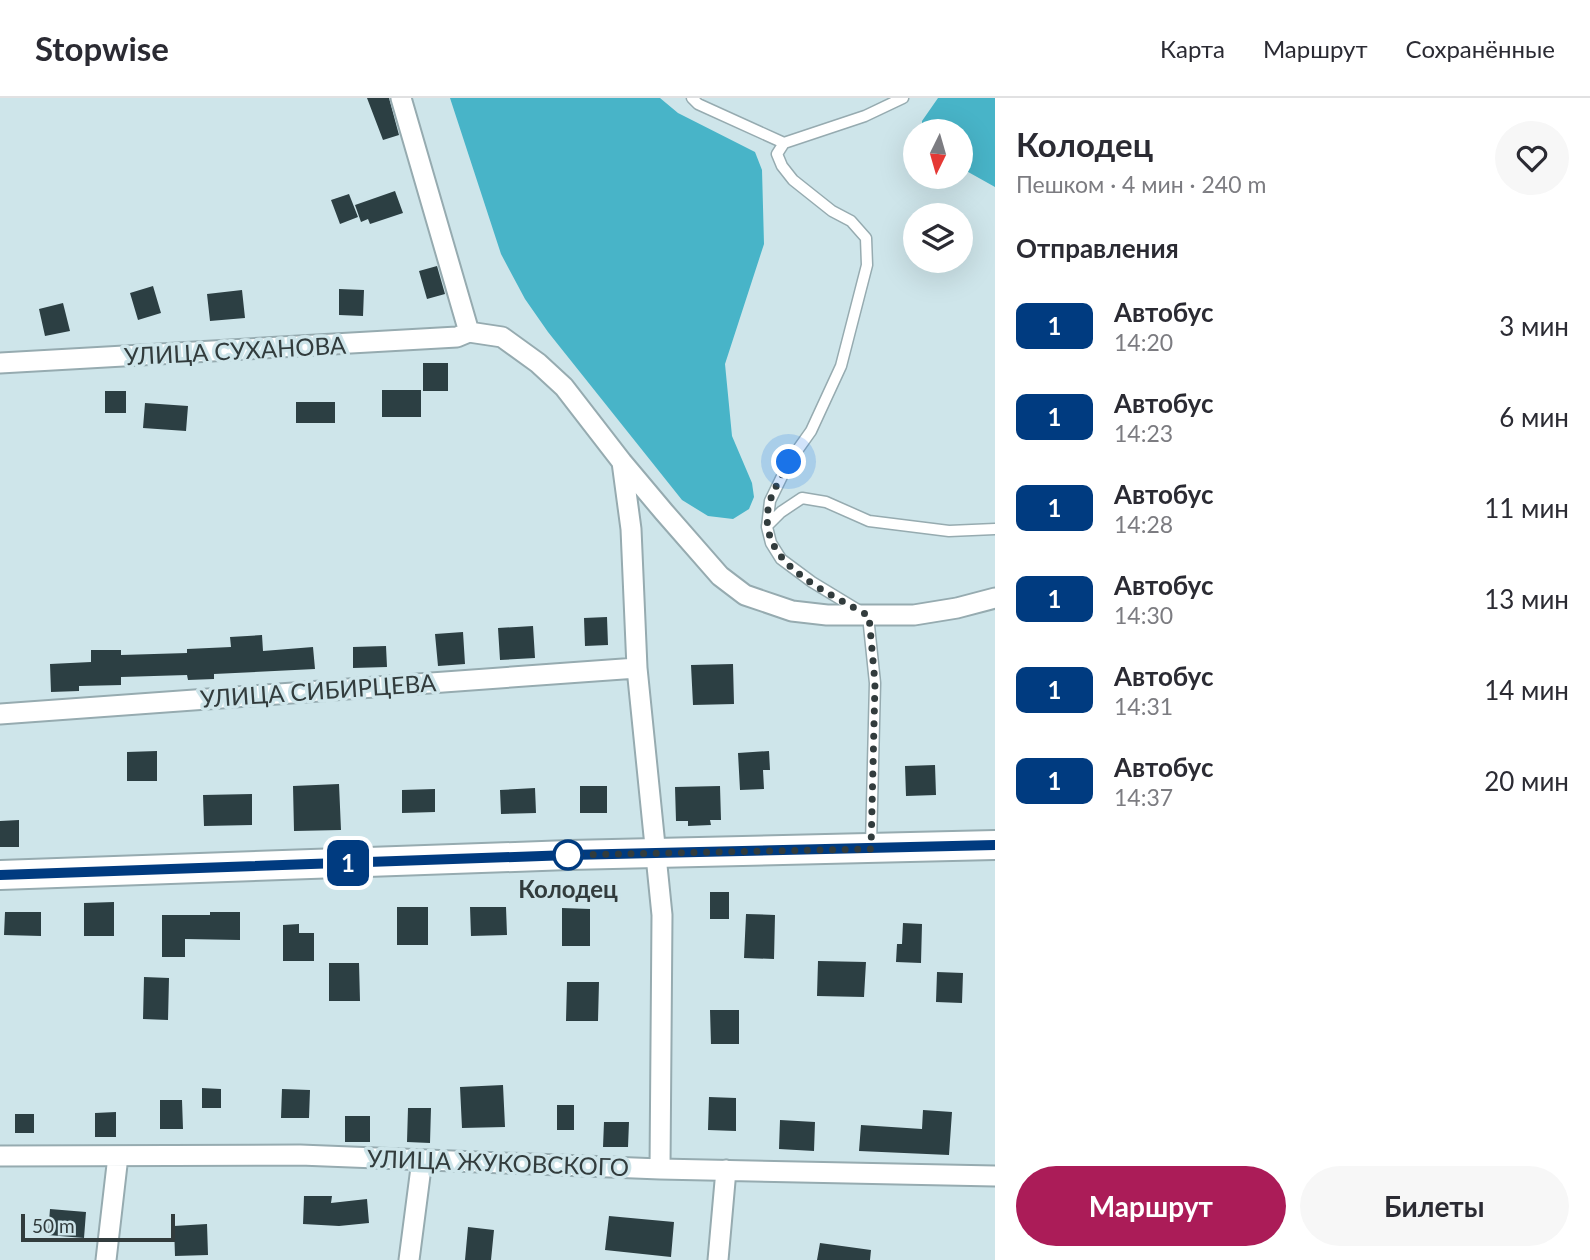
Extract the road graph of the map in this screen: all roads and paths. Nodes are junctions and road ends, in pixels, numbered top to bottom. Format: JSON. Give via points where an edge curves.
{"nodes":[{"id":1,"x":401,"y":98,"type":"edge"},
{"id":2,"x":692,"y":98,"type":"edge"},
{"id":3,"x":903,"y":98,"type":"edge"},
{"id":4,"x":784,"y":143,"type":"junction"},
{"id":5,"x":469,"y":332,"type":"junction"},
{"id":6,"x":0,"y":363,"type":"edge"},
{"id":7,"x":622,"y":462,"type":"junction"},
{"id":8,"x":767,"y":527,"type":"junction"},
{"id":9,"x":995,"y":529,"type":"edge"},
{"id":10,"x":995,"y":598,"type":"edge"},
{"id":11,"x":869,"y":616,"type":"junction"},
{"id":12,"x":637,"y":668,"type":"junction"},
{"id":13,"x":0,"y":714,"type":"edge"},
{"id":14,"x":995,"y":845,"type":"edge"},
{"id":15,"x":871,"y":849,"type":"junction"},
{"id":16,"x":657,"y":854,"type":"junction"},
{"id":17,"x":0,"y":875,"type":"edge"},
{"id":18,"x":0,"y":1156,"type":"edge"},
{"id":19,"x":118,"y":1156,"type":"junction"},
{"id":20,"x":422,"y":1160,"type":"junction"},
{"id":21,"x":660,"y":1169,"type":"junction"},
{"id":22,"x":726,"y":1170,"type":"junction"},
{"id":23,"x":995,"y":1176,"type":"edge"},
{"id":24,"x":107,"y":1260,"type":"edge"},
{"id":25,"x":409,"y":1260,"type":"edge"},
{"id":26,"x":718,"y":1260,"type":"edge"}],
"edges":[{"from":1,"to":5,"type":"street"},
{"from":2,"to":4,"type":"lane"},
{"from":3,"to":4,"type":"lane","via":[[865,117]]},
{"from":4,"to":8,"type":"lane","via":[[777,154],[782,166],[793,180],[859,229],[866,238],[867,265],[841,366],[811,431],[770,501]]},
{"from":5,"to":6,"type":"street","name":"УЛИЦА СУХАНОВА","via":[[457,337]]},
{"from":5,"to":7,"type":"street","via":[[502,337],[538,363],[564,387]]},
{"from":7,"to":11,"type":"street","via":[[720,576],[745,595],[792,611]]},
{"from":7,"to":12,"type":"street","via":[[631,529]]},
{"from":8,"to":9,"type":"lane","via":[[802,498],[825,502],[869,521],[949,531]]},
{"from":8,"to":11,"type":"lane","via":[[781,559]]},
{"from":10,"to":11,"type":"street","via":[[914,615]]},
{"from":11,"to":15,"type":"lane","via":[[875,683]]},
{"from":12,"to":13,"type":"street","name":"УЛИЦА СИБИРЦЕВА"},
{"from":12,"to":16,"type":"street"},
{"from":14,"to":15,"type":"main road"},
{"from":15,"to":16,"type":"main road"},
{"from":16,"to":17,"type":"main road"},
{"from":16,"to":21,"type":"street","via":[[662,915]]},
{"from":18,"to":19,"type":"street","name":"УЛИЦА ЖУКОВСКОГО"},
{"from":19,"to":20,"type":"street","name":"УЛИЦА ЖУКОВСКОГО"},
{"from":19,"to":24,"type":"street"},
{"from":20,"to":21,"type":"street","name":"УЛИЦА ЖУКОВСКОГО"},
{"from":20,"to":25,"type":"street"},
{"from":21,"to":22,"type":"street","name":"УЛИЦА ЖУКОВСКОГО"},
{"from":22,"to":23,"type":"street","name":"УЛИЦА ЖУКОВСКОГО"},
{"from":22,"to":26,"type":"street"}]}
